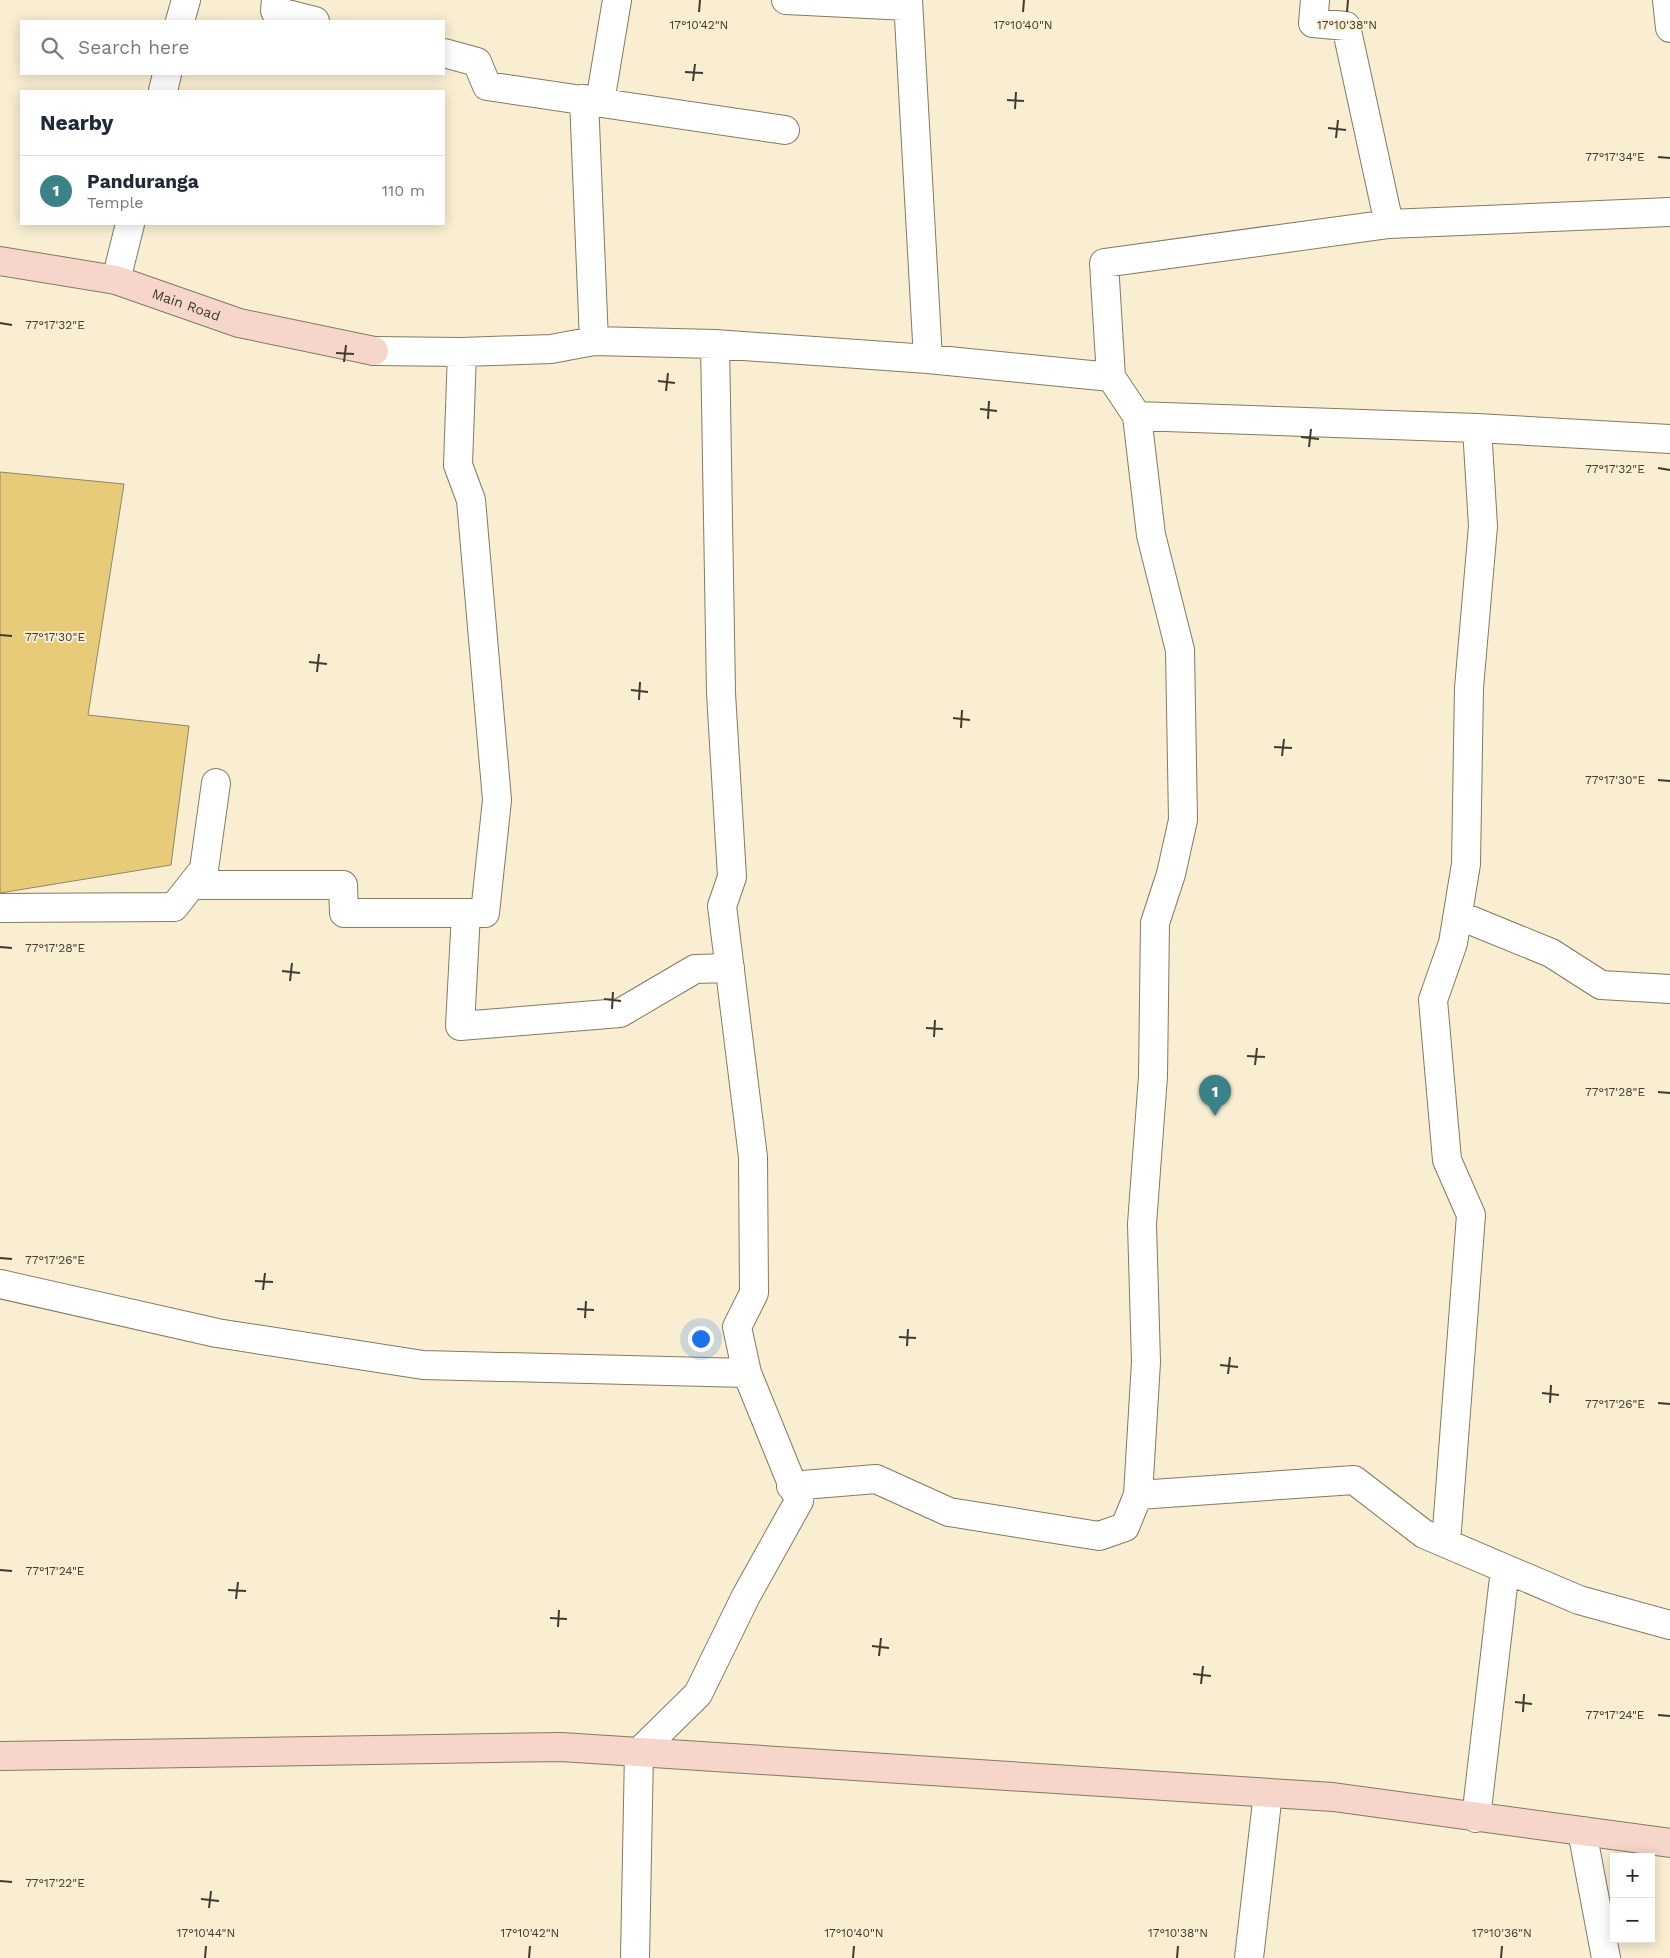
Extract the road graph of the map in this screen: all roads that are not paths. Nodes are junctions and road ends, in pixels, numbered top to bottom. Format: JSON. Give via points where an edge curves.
{"nodes":[{"id":1,"x":186,"y":0,"type":"edge"},
{"id":2,"x":276,"y":0,"type":"edge"},
{"id":3,"x":617,"y":0,"type":"edge"},
{"id":4,"x":786,"y":0,"type":"edge"},
{"id":5,"x":1314,"y":0,"type":"edge"},
{"id":6,"x":1667,"y":0,"type":"edge"},
{"id":7,"x":908,"y":3,"type":"edge"},
{"id":8,"x":180,"y":20,"type":"edge"},
{"id":9,"x":311,"y":20,"type":"edge"},
{"id":10,"x":1670,"y":28,"type":"edge"},
{"id":11,"x":445,"y":54,"type":"edge"},
{"id":12,"x":167,"y":75,"type":"edge"},
{"id":13,"x":163,"y":90,"type":"edge"},
{"id":14,"x":592,"y":101,"type":"junction"},
{"id":15,"x":785,"y":130,"type":"dead end"},
{"id":16,"x":1670,"y":212,"type":"edge"},
{"id":17,"x":1389,"y":224,"type":"junction"},
{"id":18,"x":130,"y":225,"type":"edge"},
{"id":19,"x":0,"y":261,"type":"edge"},
{"id":20,"x":116,"y":280,"type":"junction"},
{"id":21,"x":594,"y":341,"type":"junction"},
{"id":22,"x":715,"y":344,"type":"junction"},
{"id":23,"x":462,"y":352,"type":"junction"},
{"id":24,"x":928,"y":359,"type":"junction"},
{"id":25,"x":1111,"y":377,"type":"junction"},
{"id":26,"x":1137,"y":416,"type":"junction"},
{"id":27,"x":1477,"y":428,"type":"junction"},
{"id":28,"x":1670,"y":438,"type":"edge"},
{"id":29,"x":216,"y":783,"type":"dead end"},
{"id":30,"x":190,"y":885,"type":"junction"},
{"id":31,"x":0,"y":908,"type":"edge"},
{"id":32,"x":466,"y":913,"type":"junction"},
{"id":33,"x":1458,"y":916,"type":"junction"},
{"id":34,"x":730,"y":968,"type":"junction"},
{"id":35,"x":1670,"y":989,"type":"edge"},
{"id":36,"x":0,"y":1284,"type":"edge"},
{"id":37,"x":747,"y":1373,"type":"junction"},
{"id":38,"x":792,"y":1486,"type":"junction"},
{"id":39,"x":1138,"y":1495,"type":"junction"},
{"id":40,"x":1446,"y":1543,"type":"junction"},
{"id":41,"x":1505,"y":1569,"type":"junction"},
{"id":42,"x":1670,"y":1625,"type":"edge"},
{"id":43,"x":639,"y":1752,"type":"junction"},
{"id":44,"x":0,"y":1756,"type":"edge"},
{"id":45,"x":1268,"y":1793,"type":"junction"},
{"id":46,"x":1476,"y":1818,"type":"junction"},
{"id":47,"x":1582,"y":1831,"type":"junction"},
{"id":48,"x":1670,"y":1843,"type":"edge"},
{"id":49,"x":635,"y":1958,"type":"edge"},
{"id":50,"x":1250,"y":1958,"type":"edge"},
{"id":51,"x":1606,"y":1958,"type":"edge"}],
"edges":[{"from":1,"to":8,"type":"street"},
{"from":2,"to":9,"type":"street","via":[[275,11]]},
{"from":3,"to":14,"type":"street"},
{"from":4,"to":7,"type":"street"},
{"from":5,"to":17,"type":"street","via":[[1313,23],[1346,26]]},
{"from":6,"to":10,"type":"street"},
{"from":7,"to":24,"type":"street"},
{"from":11,"to":14,"type":"street","via":[[477,62],[488,86]]},
{"from":12,"to":13,"type":"street"},
{"from":14,"to":15,"type":"street"},
{"from":14,"to":21,"type":"street"},
{"from":16,"to":17,"type":"street"},
{"from":17,"to":25,"type":"street","via":[[1104,262]]},
{"from":18,"to":20,"type":"street"},
{"from":19,"to":20,"type":"street","name":"Main Road"},
{"from":20,"to":23,"type":"street","name":"Main Road","via":[[239,323],[374,351]]},
{"from":21,"to":22,"type":"street"},
{"from":21,"to":23,"type":"street","via":[[551,349]]},
{"from":22,"to":24,"type":"street"},
{"from":22,"to":34,"type":"street","via":[[721,693],[732,877],[722,906]]},
{"from":23,"to":32,"type":"street","via":[[458,465],[471,500],[497,800],[484,913]]},
{"from":24,"to":25,"type":"street"},
{"from":25,"to":26,"type":"street"},
{"from":26,"to":27,"type":"street"},
{"from":26,"to":39,"type":"street","via":[[1151,535],[1180,650],[1183,820],[1171,874],[1155,923],[1153,1076],[1142,1224],[1146,1362]]},
{"from":27,"to":28,"type":"street"},
{"from":27,"to":33,"type":"street","via":[[1483,526],[1469,688],[1466,864]]},
{"from":29,"to":30,"type":"street","via":[[204,869]]},
{"from":30,"to":31,"type":"street","via":[[174,907]]},
{"from":30,"to":32,"type":"street","via":[[343,885],[344,914]]},
{"from":32,"to":34,"type":"street","via":[[460,1026],[620,1013],[695,969]]},
{"from":33,"to":35,"type":"street","via":[[1550,953],[1601,985]]},
{"from":33,"to":40,"type":"street","via":[[1453,942],[1433,1000],[1447,1160],[1471,1215]]},
{"from":34,"to":37,"type":"street","via":[[753,1157],[754,1292],[736,1328]]},
{"from":36,"to":37,"type":"street","via":[[217,1332],[423,1364]]},
{"from":37,"to":38,"type":"street"},
{"from":38,"to":39,"type":"street","via":[[876,1479],[949,1512],[1099,1536],[1125,1527]]},
{"from":38,"to":43,"type":"street","via":[[799,1501],[746,1596],[698,1694]]},
{"from":39,"to":40,"type":"street","via":[[1354,1480],[1424,1534]]},
{"from":40,"to":41,"type":"street"},
{"from":41,"to":42,"type":"street","via":[[1579,1600]]},
{"from":41,"to":46,"type":"street"},
{"from":43,"to":44,"type":"street","via":[[561,1747]]},
{"from":43,"to":45,"type":"street"},
{"from":43,"to":49,"type":"street"},
{"from":45,"to":46,"type":"street","via":[[1333,1798]]},
{"from":45,"to":50,"type":"street"},
{"from":46,"to":47,"type":"street"},
{"from":47,"to":48,"type":"street"},
{"from":47,"to":51,"type":"street"}]}
